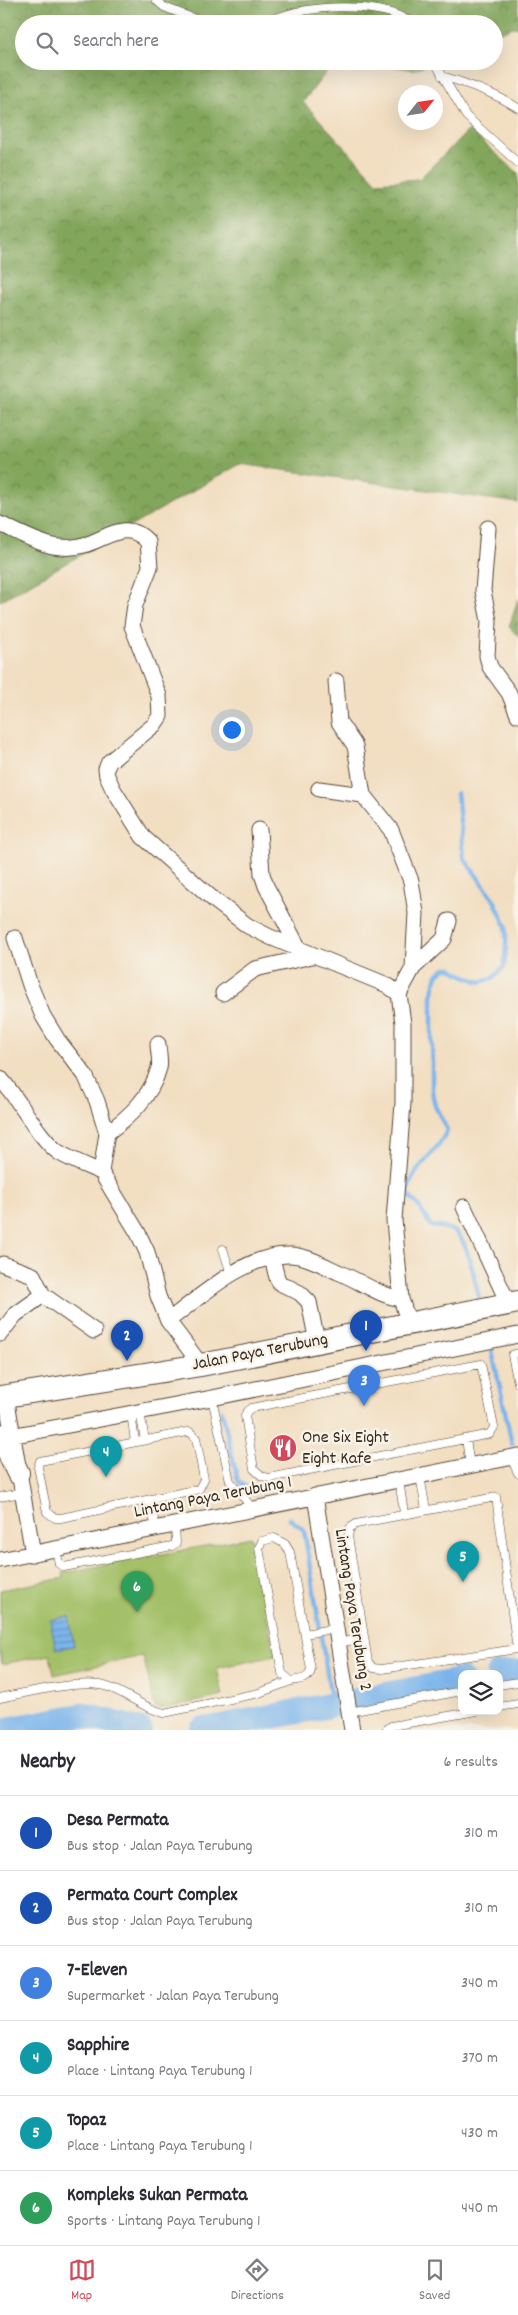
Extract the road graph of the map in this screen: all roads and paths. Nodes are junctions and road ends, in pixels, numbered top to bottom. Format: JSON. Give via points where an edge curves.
{"nodes":[{"id":1,"x":156,"y":0,"type":"edge"},
{"id":2,"x":185,"y":15,"type":"edge"},
{"id":3,"x":287,"y":15,"type":"edge"},
{"id":4,"x":396,"y":15,"type":"edge"},
{"id":5,"x":439,"y":70,"type":"edge"},
{"id":6,"x":442,"y":76,"type":"junction"},
{"id":7,"x":518,"y":108,"type":"edge"},
{"id":8,"x":518,"y":164,"type":"edge"},
{"id":9,"x":0,"y":524,"type":"edge"},
{"id":10,"x":488,"y":528,"type":"dead end"},
{"id":11,"x":336,"y":681,"type":"dead end"},
{"id":12,"x":518,"y":715,"type":"edge"},
{"id":13,"x":318,"y":789,"type":"dead end"},
{"id":14,"x":363,"y":795,"type":"junction"},
{"id":15,"x":259,"y":830,"type":"dead end"},
{"id":16,"x":449,"y":920,"type":"dead end"},
{"id":17,"x":15,"y":938,"type":"dead end"},
{"id":18,"x":298,"y":947,"type":"junction"},
{"id":19,"x":312,"y":956,"type":"junction"},
{"id":20,"x":413,"y":968,"type":"junction"},
{"id":21,"x":223,"y":994,"type":"dead end"},
{"id":22,"x":400,"y":994,"type":"junction"},
{"id":23,"x":158,"y":1044,"type":"dead end"},
{"id":24,"x":0,"y":1078,"type":"edge"},
{"id":25,"x":107,"y":1133,"type":"junction"},
{"id":26,"x":101,"y":1172,"type":"junction"},
{"id":27,"x":464,"y":1207,"type":"dead end"},
{"id":28,"x":223,"y":1249,"type":"dead end"},
{"id":29,"x":272,"y":1258,"type":"junction"},
{"id":30,"x":3,"y":1264,"type":"dead end"},
{"id":31,"x":231,"y":1274,"type":"junction"},
{"id":32,"x":43,"y":1295,"type":"junction"},
{"id":33,"x":401,"y":1299,"type":"junction"},
{"id":34,"x":514,"y":1304,"type":"edge"},
{"id":35,"x":168,"y":1321,"type":"junction"},
{"id":36,"x":409,"y":1324,"type":"junction"},
{"id":37,"x":94,"y":1331,"type":"dead end"},
{"id":38,"x":0,"y":1334,"type":"edge"},
{"id":39,"x":513,"y":1336,"type":"edge"},
{"id":40,"x":317,"y":1342,"type":"junction"},
{"id":41,"x":515,"y":1354,"type":"edge"},
{"id":42,"x":201,"y":1365,"type":"junction"},
{"id":43,"x":518,"y":1383,"type":"edge"},
{"id":44,"x":262,"y":1388,"type":"junction"},
{"id":45,"x":3,"y":1397,"type":"edge"},
{"id":46,"x":212,"y":1398,"type":"junction"},
{"id":47,"x":266,"y":1406,"type":"junction"},
{"id":48,"x":135,"y":1413,"type":"junction"},
{"id":49,"x":3,"y":1436,"type":"edge"},
{"id":50,"x":466,"y":1439,"type":"junction"},
{"id":51,"x":144,"y":1440,"type":"junction"},
{"id":52,"x":136,"y":1442,"type":"junction"},
{"id":53,"x":514,"y":1457,"type":"edge"},
{"id":54,"x":470,"y":1466,"type":"junction"},
{"id":55,"x":518,"y":1473,"type":"edge"},
{"id":56,"x":420,"y":1476,"type":"junction"},
{"id":57,"x":399,"y":1480,"type":"junction"},
{"id":58,"x":19,"y":1483,"type":"junction"},
{"id":59,"x":315,"y":1496,"type":"junction"},
{"id":60,"x":0,"y":1497,"type":"edge"},
{"id":61,"x":150,"y":1500,"type":"junction"},
{"id":62,"x":253,"y":1509,"type":"junction"},
{"id":63,"x":426,"y":1510,"type":"junction"},
{"id":64,"x":404,"y":1513,"type":"junction"},
{"id":65,"x":175,"y":1525,"type":"junction"},
{"id":66,"x":156,"y":1528,"type":"junction"},
{"id":67,"x":56,"y":1549,"type":"junction"},
{"id":68,"x":33,"y":1554,"type":"junction"},
{"id":69,"x":0,"y":1560,"type":"edge"},
{"id":70,"x":331,"y":1629,"type":"junction"},
{"id":71,"x":305,"y":1634,"type":"junction"},
{"id":72,"x":364,"y":1638,"type":"junction"},
{"id":73,"x":338,"y":1643,"type":"junction"},
{"id":74,"x":291,"y":1680,"type":"junction"},
{"id":75,"x":518,"y":1682,"type":"edge"},
{"id":76,"x":503,"y":1684,"type":"edge"},
{"id":77,"x":458,"y":1692,"type":"edge"},
{"id":78,"x":0,"y":1698,"type":"edge"},
{"id":79,"x":518,"y":1704,"type":"edge"},
{"id":80,"x":503,"y":1706,"type":"edge"},
{"id":81,"x":349,"y":1712,"type":"junction"},
{"id":82,"x":458,"y":1714,"type":"edge"},
{"id":83,"x":352,"y":1730,"type":"edge"},
{"id":84,"x":386,"y":1730,"type":"edge"}],
"edges":[{"from":1,"to":2,"type":"lane"},
{"from":3,"to":4,"type":"lane","via":[[323,9],[388,11]]},
{"from":5,"to":6,"type":"lane"},
{"from":6,"to":7,"type":"lane","via":[[469,84]]},
{"from":6,"to":8,"type":"lane","via":[[466,116]]},
{"from":9,"to":18,"type":"street","via":[[58,548],[86,545],[110,533],[124,531],[135,533],[148,542],[150,567],[135,605],[132,626],[159,696],[160,716],[154,725],[109,762],[106,776],[150,843],[214,900],[248,926]]},
{"from":10,"to":12,"type":"street","via":[[483,591],[489,621],[487,656]]},
{"from":11,"to":14,"type":"street","via":[[339,722],[355,746]]},
{"from":13,"to":14,"type":"street"},
{"from":14,"to":20,"type":"street","via":[[390,830],[411,881],[416,913]]},
{"from":15,"to":18,"type":"street","via":[[266,886]]},
{"from":16,"to":20,"type":"street","via":[[440,944]]},
{"from":17,"to":25,"type":"street","via":[[43,1016],[85,1075]]},
{"from":18,"to":19,"type":"street"},
{"from":19,"to":21,"type":"street","via":[[255,969]]},
{"from":19,"to":22,"type":"street","via":[[387,985]]},
{"from":20,"to":22,"type":"street"},
{"from":22,"to":33,"type":"street","via":[[403,1104],[394,1220]]},
{"from":23,"to":25,"type":"street","via":[[160,1067],[149,1091],[134,1112]]},
{"from":24,"to":26,"type":"street","via":[[18,1098],[46,1140],[58,1151]]},
{"from":25,"to":26,"type":"street"},
{"from":26,"to":35,"type":"street","via":[[147,1252]]},
{"from":27,"to":34,"type":"street"},
{"from":28,"to":31,"type":"lane"},
{"from":29,"to":31,"type":"street"},
{"from":29,"to":33,"type":"street","via":[[290,1255],[306,1258],[387,1296]]},
{"from":29,"to":40,"type":"street","via":[[280,1283],[300,1293],[309,1302]]},
{"from":30,"to":32,"type":"street","via":[[33,1275]]},
{"from":31,"to":35,"type":"street"},
{"from":32,"to":37,"type":"street"},
{"from":32,"to":38,"type":"street","via":[[15,1315]]},
{"from":33,"to":36,"type":"street"},
{"from":34,"to":36,"type":"main road","name":"Jalan Paya Terubung"},
{"from":35,"to":42,"type":"street"},
{"from":36,"to":40,"type":"main road","name":"Jalan Paya Terubung"},
{"from":39,"to":41,"type":"lane"},
{"from":39,"to":44,"type":"street"},
{"from":40,"to":42,"type":"main road","name":"Jalan Paya Terubung"},
{"from":41,"to":43,"type":"lane"},
{"from":42,"to":45,"type":"main road","name":"Jalan Paya Terubung"},
{"from":44,"to":46,"type":"street"},
{"from":44,"to":47,"type":"lane"},
{"from":45,"to":49,"type":"street"},
{"from":46,"to":48,"type":"street"},
{"from":46,"to":62,"type":"lane","via":[[230,1480]]},
{"from":47,"to":50,"type":"lane","via":[[251,1408],[245,1416],[254,1469],[269,1478]]},
{"from":47,"to":50,"type":"lane","via":[[481,1364],[494,1427],[490,1434]]},
{"from":48,"to":49,"type":"street"},
{"from":48,"to":51,"type":"lane"},
{"from":48,"to":52,"type":"lane"},
{"from":49,"to":58,"type":"main road"},
{"from":50,"to":54,"type":"lane"},
{"from":51,"to":52,"type":"lane"},
{"from":51,"to":61,"type":"lane","via":[[190,1432],[196,1438],[204,1479],[203,1486],[194,1492]]},
{"from":52,"to":61,"type":"lane","via":[[40,1461],[38,1467],[44,1507],[50,1516],[61,1518]]},
{"from":53,"to":54,"type":"street","name":"Lintang Paya Terubung 1"},
{"from":53,"to":55,"type":"lane"},
{"from":54,"to":56,"type":"street","name":"Lintang Paya Terubung 1"},
{"from":56,"to":57,"type":"street","name":"Lintang Paya Terubung 1"},
{"from":56,"to":63,"type":"lane"},
{"from":57,"to":59,"type":"street","name":"Lintang Paya Terubung 1"},
{"from":57,"to":64,"type":"lane"},
{"from":58,"to":60,"type":"lane"},
{"from":58,"to":68,"type":"street"},
{"from":59,"to":62,"type":"street","name":"Lintang Paya Terubung 1"},
{"from":59,"to":70,"type":"street","name":"Lintang Paya Terubung 2"},
{"from":61,"to":66,"type":"lane"},
{"from":62,"to":65,"type":"street","name":"Lintang Paya Terubung 1"},
{"from":63,"to":64,"type":"lane"},
{"from":63,"to":72,"type":"lane","via":[[496,1497],[517,1648],[382,1669],[373,1668],[368,1662]]},
{"from":64,"to":72,"type":"lane","via":[[350,1528],[348,1536]]},
{"from":65,"to":66,"type":"street","name":"Lintang Paya Terubung 1"},
{"from":65,"to":67,"type":"lane","via":[[177,1539],[172,1546],[64,1567],[59,1564]]},
{"from":66,"to":67,"type":"street","name":"Lintang Paya Terubung 1"},
{"from":67,"to":68,"type":"street","name":"Lintang Paya Terubung 1"},
{"from":68,"to":69,"type":"street","name":"Lintang Paya Terubung 1"},
{"from":70,"to":71,"type":"lane"},
{"from":70,"to":73,"type":"street","name":"Lintang Paya Terubung 2"},
{"from":71,"to":74,"type":"lane","via":[[310,1675],[305,1679]]},
{"from":71,"to":74,"type":"lane","via":[[290,1552],[279,1539],[262,1541],[259,1548],[282,1673]]},
{"from":72,"to":73,"type":"lane"},
{"from":73,"to":81,"type":"street","name":"Lintang Paya Terubung 2"},
{"from":74,"to":78,"type":"lane","via":[[259,1693],[164,1713],[151,1710],[107,1686],[69,1685]]},
{"from":75,"to":76,"type":"lane"},
{"from":77,"to":81,"type":"lane"},
{"from":79,"to":80,"type":"lane"},
{"from":81,"to":83,"type":"street","name":"Lintang Paya Terubung 2"},
{"from":82,"to":84,"type":"lane","via":[[391,1726]]}]}
